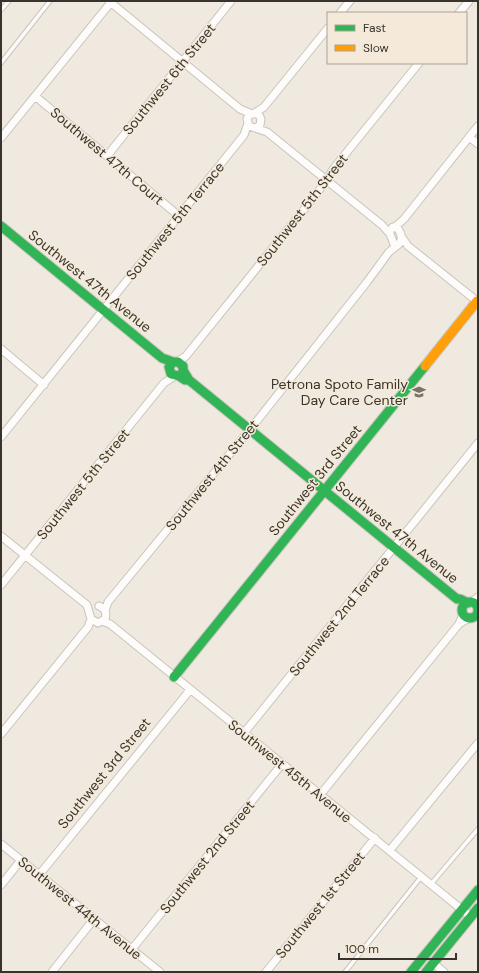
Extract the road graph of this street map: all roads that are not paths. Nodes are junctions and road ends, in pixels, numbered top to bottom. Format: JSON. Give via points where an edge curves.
{"nodes":[{"id":1,"x":9,"y":1,"type":"edge"},
{"id":2,"x":50,"y":1,"type":"edge"},
{"id":3,"x":231,"y":1,"type":"edge"},
{"id":4,"x":350,"y":1,"type":"edge"},
{"id":5,"x":469,"y":1,"type":"edge"},
{"id":6,"x":111,"y":2,"type":"edge"},
{"id":7,"x":1,"y":10,"type":"edge"},
{"id":8,"x":341,"y":12,"type":"edge"},
{"id":9,"x":460,"y":12,"type":"edge"},
{"id":10,"x":327,"y":29,"type":"edge"},
{"id":11,"x":182,"y":62,"type":"junction"},
{"id":12,"x":1,"y":63,"type":"edge"},
{"id":13,"x":418,"y":64,"type":"edge"},
{"id":14,"x":35,"y":96,"type":"junction"},
{"id":15,"x":264,"y":106,"type":"junction"},
{"id":16,"x":240,"y":109,"type":"junction"},
{"id":17,"x":253,"y":114,"type":"junction"},
{"id":18,"x":261,"y":120,"type":"junction"},
{"id":19,"x":248,"y":122,"type":"junction"},
{"id":20,"x":478,"y":126,"type":"edge"},
{"id":21,"x":255,"y":128,"type":"junction"},
{"id":22,"x":267,"y":132,"type":"junction"},
{"id":23,"x":244,"y":135,"type":"junction"},
{"id":24,"x":469,"y":137,"type":"junction"},
{"id":25,"x":1,"y":138,"type":"edge"},
{"id":26,"x":478,"y":144,"type":"edge"},
{"id":27,"x":107,"y":156,"type":"junction"},
{"id":28,"x":326,"y":180,"type":"junction"},
{"id":29,"x":179,"y":216,"type":"junction"},
{"id":30,"x":1,"y":226,"type":"edge"},
{"id":31,"x":395,"y":232,"type":"junction"},
{"id":32,"x":399,"y":244,"type":"junction"},
{"id":33,"x":408,"y":246,"type":"junction"},
{"id":34,"x":389,"y":252,"type":"junction"},
{"id":35,"x":477,"y":301,"type":"edge"},
{"id":36,"x":104,"y":310,"type":"junction"},
{"id":37,"x":1,"y":349,"type":"edge"},
{"id":38,"x":176,"y":369,"type":"junction"},
{"id":39,"x":44,"y":385,"type":"junction"},
{"id":40,"x":249,"y":429,"type":"junction"},
{"id":41,"x":1,"y":437,"type":"edge"},
{"id":42,"x":478,"y":443,"type":"edge"},
{"id":43,"x":324,"y":492,"type":"junction"},
{"id":44,"x":1,"y":536,"type":"edge"},
{"id":45,"x":394,"y":548,"type":"junction"},
{"id":46,"x":25,"y":556,"type":"junction"},
{"id":47,"x":1,"y":585,"type":"edge"},
{"id":48,"x":473,"y":610,"type":"edge"},
{"id":49,"x":98,"y":615,"type":"junction"},
{"id":50,"x":174,"y":677,"type":"junction"},
{"id":51,"x":190,"y":690,"type":"junction"},
{"id":52,"x":244,"y":733,"type":"junction"},
{"id":53,"x":1,"y":734,"type":"edge"},
{"id":54,"x":478,"y":743,"type":"edge"},
{"id":55,"x":282,"y":764,"type":"junction"},
{"id":56,"x":320,"y":795,"type":"junction"},
{"id":57,"x":478,"y":829,"type":"edge"},
{"id":58,"x":375,"y":838,"type":"junction"},
{"id":59,"x":1,"y":844,"type":"edge"},
{"id":60,"x":390,"y":850,"type":"junction"},
{"id":61,"x":21,"y":860,"type":"junction"},
{"id":62,"x":40,"y":875,"type":"junction"},
{"id":63,"x":422,"y":876,"type":"junction"},
{"id":64,"x":432,"y":884,"type":"junction"},
{"id":65,"x":1,"y":885,"type":"edge"},
{"id":66,"x":478,"y":890,"type":"edge"},
{"id":67,"x":478,"y":908,"type":"edge"},
{"id":68,"x":462,"y":909,"type":"junction"},
{"id":69,"x":471,"y":916,"type":"junction"},
{"id":70,"x":94,"y":919,"type":"junction"},
{"id":71,"x":132,"y":949,"type":"junction"},
{"id":72,"x":433,"y":963,"type":"junction"},
{"id":73,"x":52,"y":972,"type":"edge"},
{"id":74,"x":160,"y":972,"type":"edge"},
{"id":75,"x":266,"y":972,"type":"edge"},
{"id":76,"x":345,"y":972,"type":"edge"},
{"id":77,"x":411,"y":972,"type":"edge"},
{"id":78,"x":426,"y":972,"type":"edge"},
{"id":79,"x":444,"y":972,"type":"edge"}],
"edges":[{"from":1,"to":7,"type":"lane"},
{"from":2,"to":12,"type":"lane"},
{"from":3,"to":11,"type":"street","name":"Southwest 6th Street"},
{"from":4,"to":8,"type":"street"},
{"from":5,"to":9,"type":"street"},
{"from":6,"to":11,"type":"street"},
{"from":6,"to":14,"type":"street"},
{"from":10,"to":15,"type":"street","name":"Southwest 5th Terrace"},
{"from":11,"to":16,"type":"street"},
{"from":11,"to":27,"type":"street","name":"Southwest 6th Street"},
{"from":13,"to":28,"type":"street","name":"Southwest 5th Street"},
{"from":14,"to":25,"type":"street"},
{"from":14,"to":27,"type":"street","name":"Southwest 47th Court"},
{"from":15,"to":17,"type":"street","name":"Southwest 5th Terrace"},
{"from":15,"to":18,"type":"street","name":"Southwest 5th Terrace"},
{"from":16,"to":17,"type":"street"},
{"from":16,"to":19,"type":"street"},
{"from":17,"to":18,"type":"street","via":[[257,114]]},
{"from":17,"to":19,"type":"street","name":"Southwest 5th Terrace","via":[[248,117]]},
{"from":18,"to":21,"type":"street","name":"Southwest 5th Terrace","via":[[260,125]]},
{"from":18,"to":22,"type":"street"},
{"from":19,"to":21,"type":"street"},
{"from":19,"to":23,"type":"street","name":"Southwest 5th Terrace"},
{"from":20,"to":24,"type":"street","name":"Southwest 4th Street"},
{"from":21,"to":22,"type":"street"},
{"from":21,"to":23,"type":"street","name":"Southwest 5th Terrace"},
{"from":22,"to":28,"type":"street"},
{"from":23,"to":29,"type":"street","name":"Southwest 5th Terrace"},
{"from":24,"to":26,"type":"street"},
{"from":24,"to":31,"type":"street","name":"Southwest 4th Street","via":[[404,219],[404,224]]},
{"from":27,"to":29,"type":"street","name":"Southwest 47th Court"},
{"from":28,"to":31,"type":"street","via":[[382,225]]},
{"from":28,"to":38,"type":"street","name":"Southwest 5th Street"},
{"from":29,"to":36,"type":"street","name":"Southwest 5th Terrace"},
{"from":30,"to":36,"type":"street","name":"Southwest 47th Avenue"},
{"from":31,"to":32,"type":"street","via":[[394,244]]},
{"from":31,"to":33,"type":"street"},
{"from":31,"to":34,"type":"street","name":"Southwest 4th Street"},
{"from":32,"to":33,"type":"street"},
{"from":32,"to":34,"type":"street","name":"Southwest 4th Street"},
{"from":33,"to":35,"type":"street"},
{"from":34,"to":40,"type":"street","name":"Southwest 4th Street"},
{"from":35,"to":43,"type":"street","name":"Southwest 3rd Street"},
{"from":36,"to":38,"type":"street","name":"Southwest 47th Avenue","via":[[162,358],[165,364]]},
{"from":36,"to":39,"type":"street","name":"Southwest 5th Terrace"},
{"from":37,"to":39,"type":"street"},
{"from":38,"to":40,"type":"street","name":"Southwest 47th Avenue"},
{"from":38,"to":46,"type":"street","name":"Southwest 5th Street","via":[[165,379],[164,384]]},
{"from":39,"to":41,"type":"street","name":"Southwest 5th Terrace"},
{"from":40,"to":43,"type":"street","name":"Southwest 47th Avenue"},
{"from":40,"to":49,"type":"street","name":"Southwest 4th Street"},
{"from":42,"to":45,"type":"street","name":"Southwest 2nd Terrace"},
{"from":43,"to":45,"type":"street","name":"Southwest 47th Avenue"},
{"from":43,"to":50,"type":"street","name":"Southwest 3rd Street"},
{"from":44,"to":46,"type":"street","name":"Southwest 45th Avenue"},
{"from":45,"to":48,"type":"street","name":"Southwest 47th Avenue"},
{"from":45,"to":52,"type":"street","name":"Southwest 2nd Terrace"},
{"from":46,"to":47,"type":"street","name":"Southwest 5th Street"},
{"from":46,"to":49,"type":"street","name":"Southwest 45th Avenue"},
{"from":48,"to":56,"type":"street"},
{"from":49,"to":50,"type":"street","name":"Southwest 45th Avenue"},
{"from":49,"to":53,"type":"street"},
{"from":50,"to":51,"type":"street","name":"Southwest 45th Avenue"},
{"from":51,"to":52,"type":"street","name":"Southwest 45th Avenue"},
{"from":51,"to":62,"type":"street","name":"Southwest 3rd Street"},
{"from":52,"to":55,"type":"street","name":"Southwest 45th Avenue"},
{"from":54,"to":60,"type":"street"},
{"from":55,"to":56,"type":"street","name":"Southwest 45th Avenue"},
{"from":55,"to":71,"type":"street","name":"Southwest 2nd Street"},
{"from":56,"to":58,"type":"street","name":"Southwest 45th Avenue"},
{"from":57,"to":64,"type":"lane"},
{"from":58,"to":60,"type":"street","name":"Southwest 45th Avenue"},
{"from":58,"to":75,"type":"street","name":"Southwest 1st Street"},
{"from":59,"to":61,"type":"street","name":"Southwest 44th Avenue"},
{"from":60,"to":63,"type":"street","name":"Southwest 45th Avenue"},
{"from":61,"to":62,"type":"street","name":"Southwest 44th Avenue"},
{"from":61,"to":65,"type":"street"},
{"from":62,"to":70,"type":"street","name":"Southwest 44th Avenue"},
{"from":63,"to":64,"type":"street","name":"Southwest 45th Avenue"},
{"from":63,"to":76,"type":"lane"},
{"from":64,"to":68,"type":"street","name":"Southwest 45th Avenue"},
{"from":66,"to":68,"type":"street"},
{"from":67,"to":69,"type":"street"},
{"from":68,"to":69,"type":"street","name":"Southwest 45th Avenue"},
{"from":68,"to":77,"type":"street"},
{"from":69,"to":72,"type":"street"},
{"from":70,"to":71,"type":"street","name":"Southwest 44th Avenue"},
{"from":70,"to":73,"type":"street"},
{"from":71,"to":74,"type":"street","name":"Southwest 44th Avenue"},
{"from":72,"to":78,"type":"street"},
{"from":72,"to":79,"type":"street"}]}
